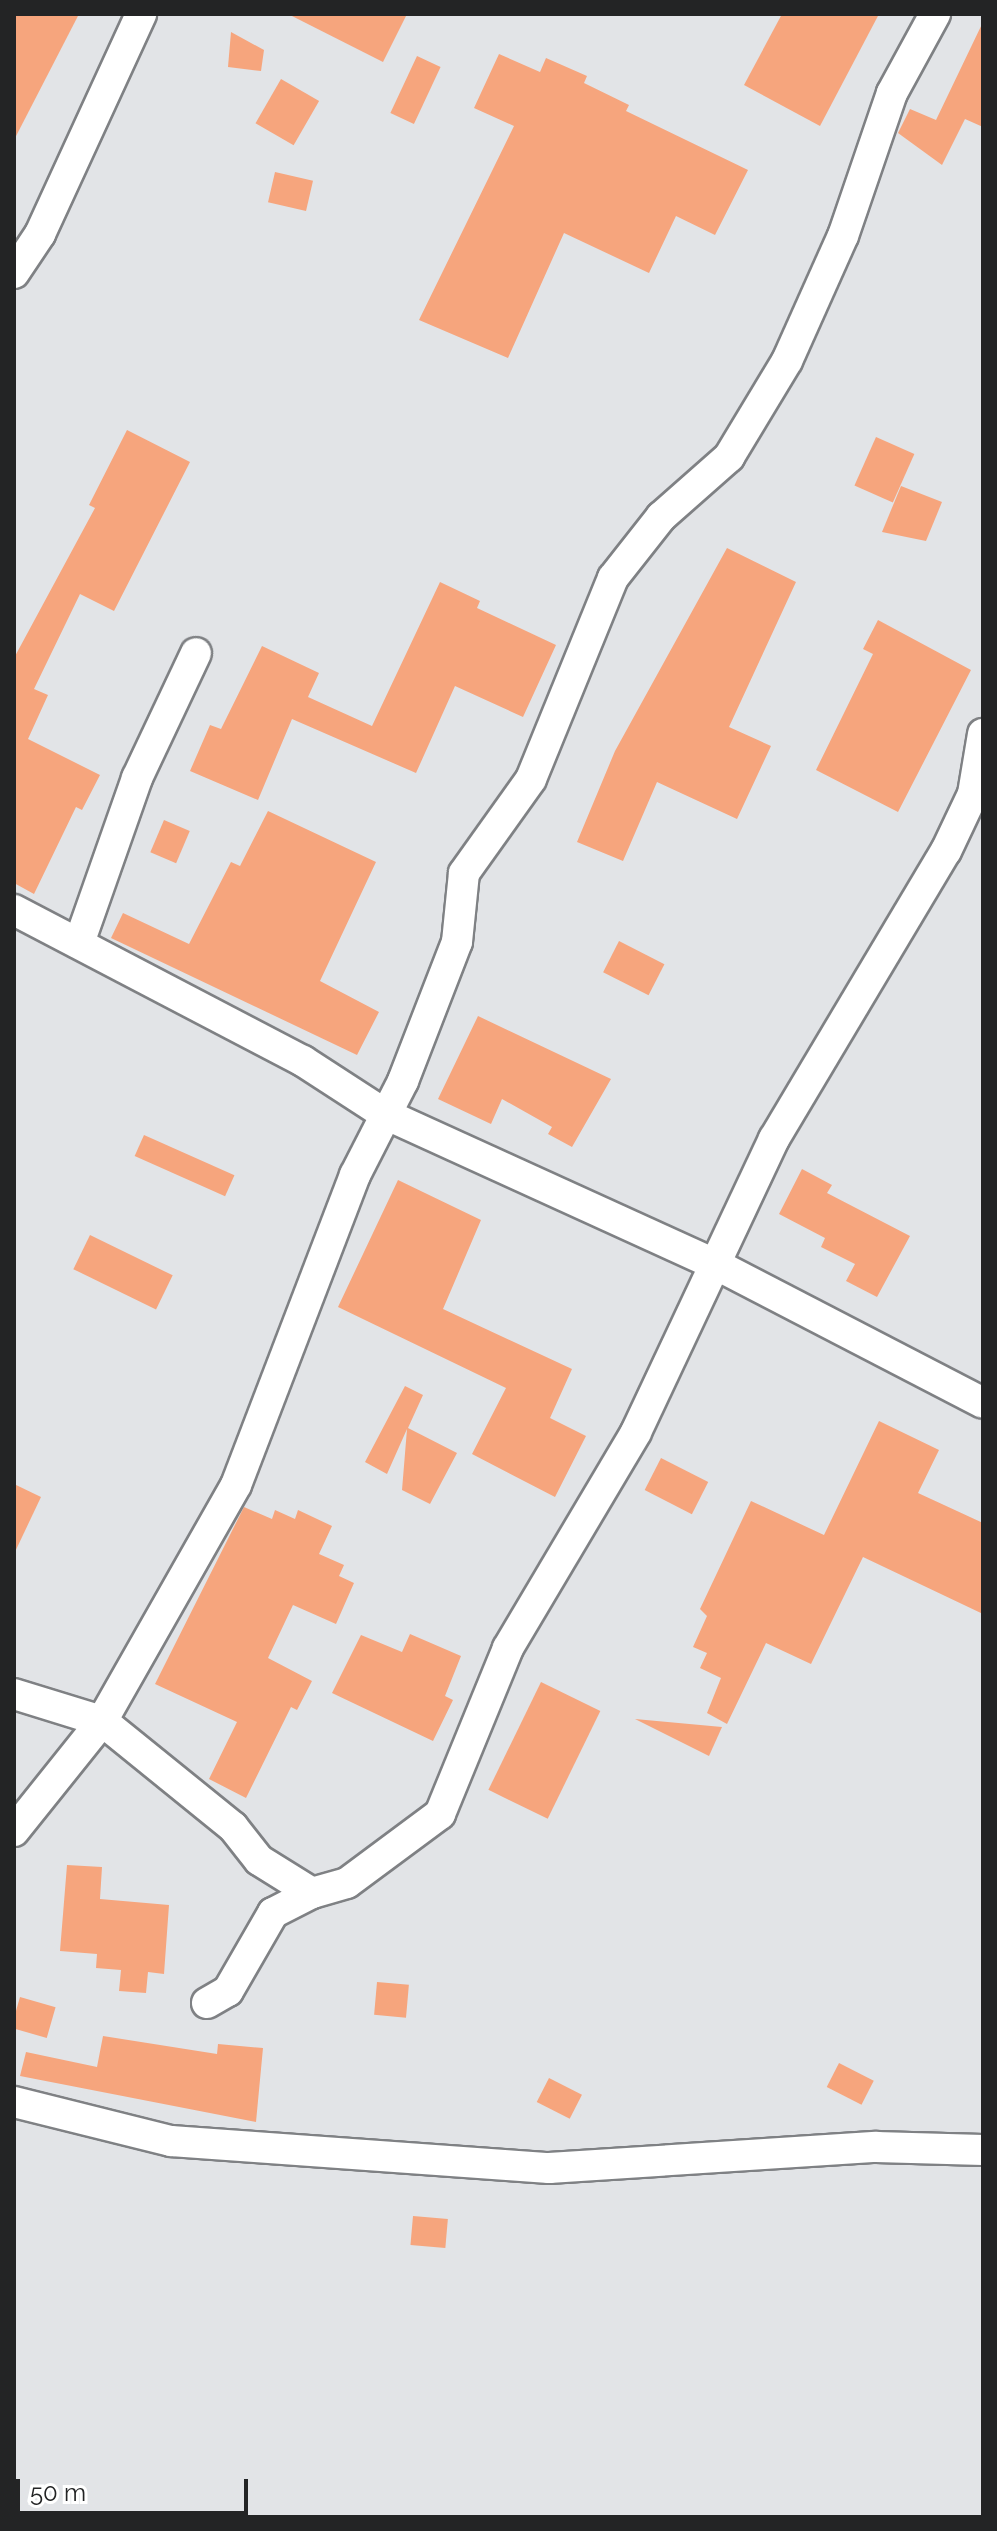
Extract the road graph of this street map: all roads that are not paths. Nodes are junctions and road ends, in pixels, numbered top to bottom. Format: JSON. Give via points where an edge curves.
{"nodes":[{"id":1,"x":141,"y":14,"type":"edge"},
{"id":2,"x":935,"y":14,"type":"edge"},
{"id":3,"x":14,"y":273,"type":"edge"},
{"id":4,"x":196,"y":653,"type":"dead end"},
{"id":5,"x":983,"y":734,"type":"edge"},
{"id":6,"x":14,"y":910,"type":"edge"},
{"id":7,"x":79,"y":943,"type":"junction"},
{"id":8,"x":383,"y":1113,"type":"junction"},
{"id":9,"x":719,"y":1266,"type":"junction"},
{"id":10,"x":983,"y":1403,"type":"edge"},
{"id":11,"x":14,"y":1694,"type":"edge"},
{"id":12,"x":102,"y":1721,"type":"junction"},
{"id":13,"x":14,"y":1831,"type":"edge"},
{"id":14,"x":312,"y":1893,"type":"junction"},
{"id":15,"x":207,"y":2003,"type":"dead end"},
{"id":16,"x":14,"y":2102,"type":"edge"},
{"id":17,"x":983,"y":2150,"type":"edge"}],
"edges":[{"from":1,"to":3,"type":"street","via":[[40,234]]},
{"from":2,"to":8,"type":"street","via":[[892,93],[843,236],[787,361],[729,457],[661,517],[613,578],[531,779],[464,873],[457,942],[403,1081]]},
{"from":4,"to":7,"type":"street","via":[[137,778]]},
{"from":5,"to":9,"type":"street","via":[[973,794],[946,851],[774,1139]]},
{"from":6,"to":7,"type":"street"},
{"from":7,"to":8,"type":"street","via":[[303,1061]]},
{"from":8,"to":9,"type":"street"},
{"from":8,"to":12,"type":"street","via":[[236,1485]]},
{"from":9,"to":10,"type":"street"},
{"from":9,"to":14,"type":"street","via":[[636,1432],[508,1648],[440,1814],[347,1883]]},
{"from":11,"to":12,"type":"street"},
{"from":12,"to":13,"type":"street"},
{"from":12,"to":14,"type":"street","via":[[233,1827],[259,1860]]},
{"from":14,"to":15,"type":"street","via":[[273,1913],[233,1984]]},
{"from":16,"to":17,"type":"street","via":[[171,2141],[549,2168],[876,2147]]}]}
